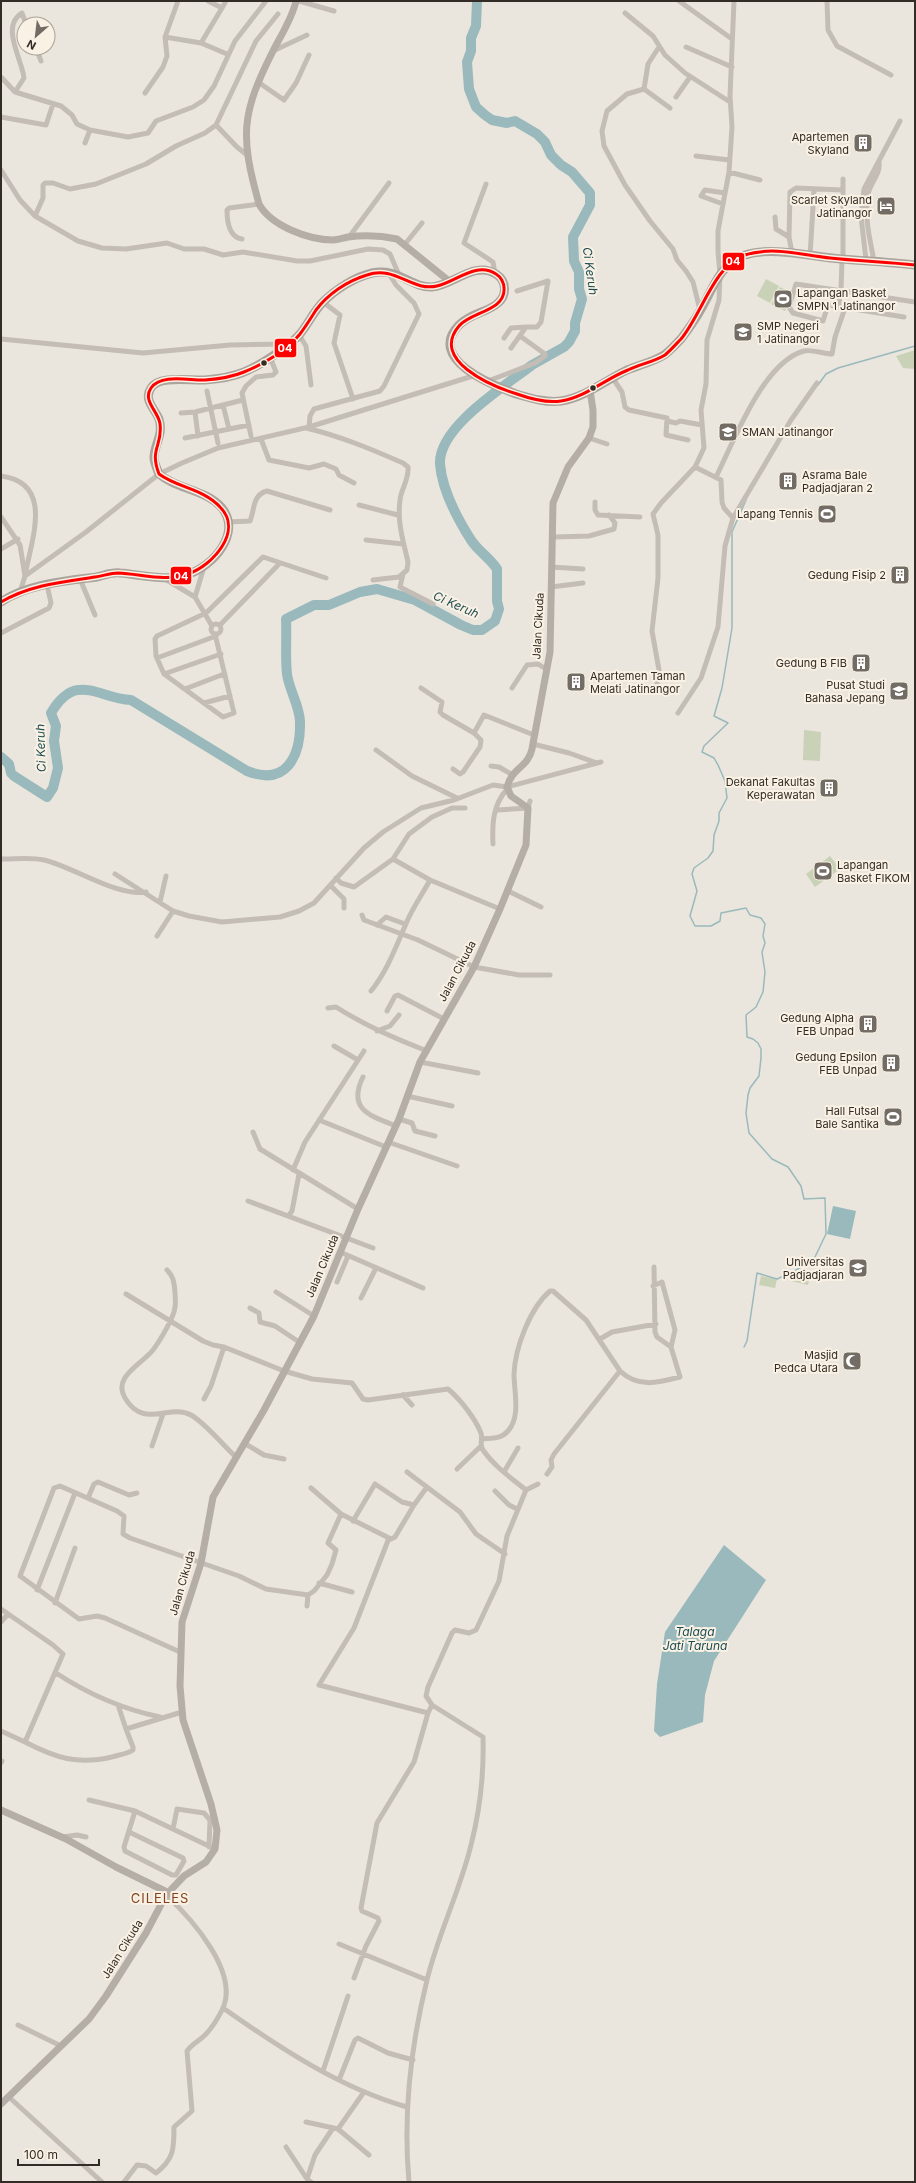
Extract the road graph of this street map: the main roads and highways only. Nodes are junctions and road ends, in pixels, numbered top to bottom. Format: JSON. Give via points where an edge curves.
{"nodes":[{"id":1,"x":915,"y":265,"type":"edge"},
{"id":2,"x":1,"y":602,"type":"edge"}],
"edges":[{"from":1,"to":2,"type":"highway","via":[[765,252],[743,255],[720,274],[700,311],[680,339],[664,354],[569,400],[558,402],[511,392],[456,361],[450,346],[451,338],[460,324],[478,312],[492,308],[503,297],[505,291],[502,281],[495,274],[486,270],[475,271],[428,287],[387,271],[372,273],[354,280],[322,302],[299,335],[289,344],[244,372],[202,380],[165,381],[152,386],[148,398],[160,423],[160,438],[154,457],[158,474],[170,482],[213,500],[224,510],[228,522],[227,539],[204,567],[190,574],[163,578],[119,573],[80,579],[20,592]]}]}
